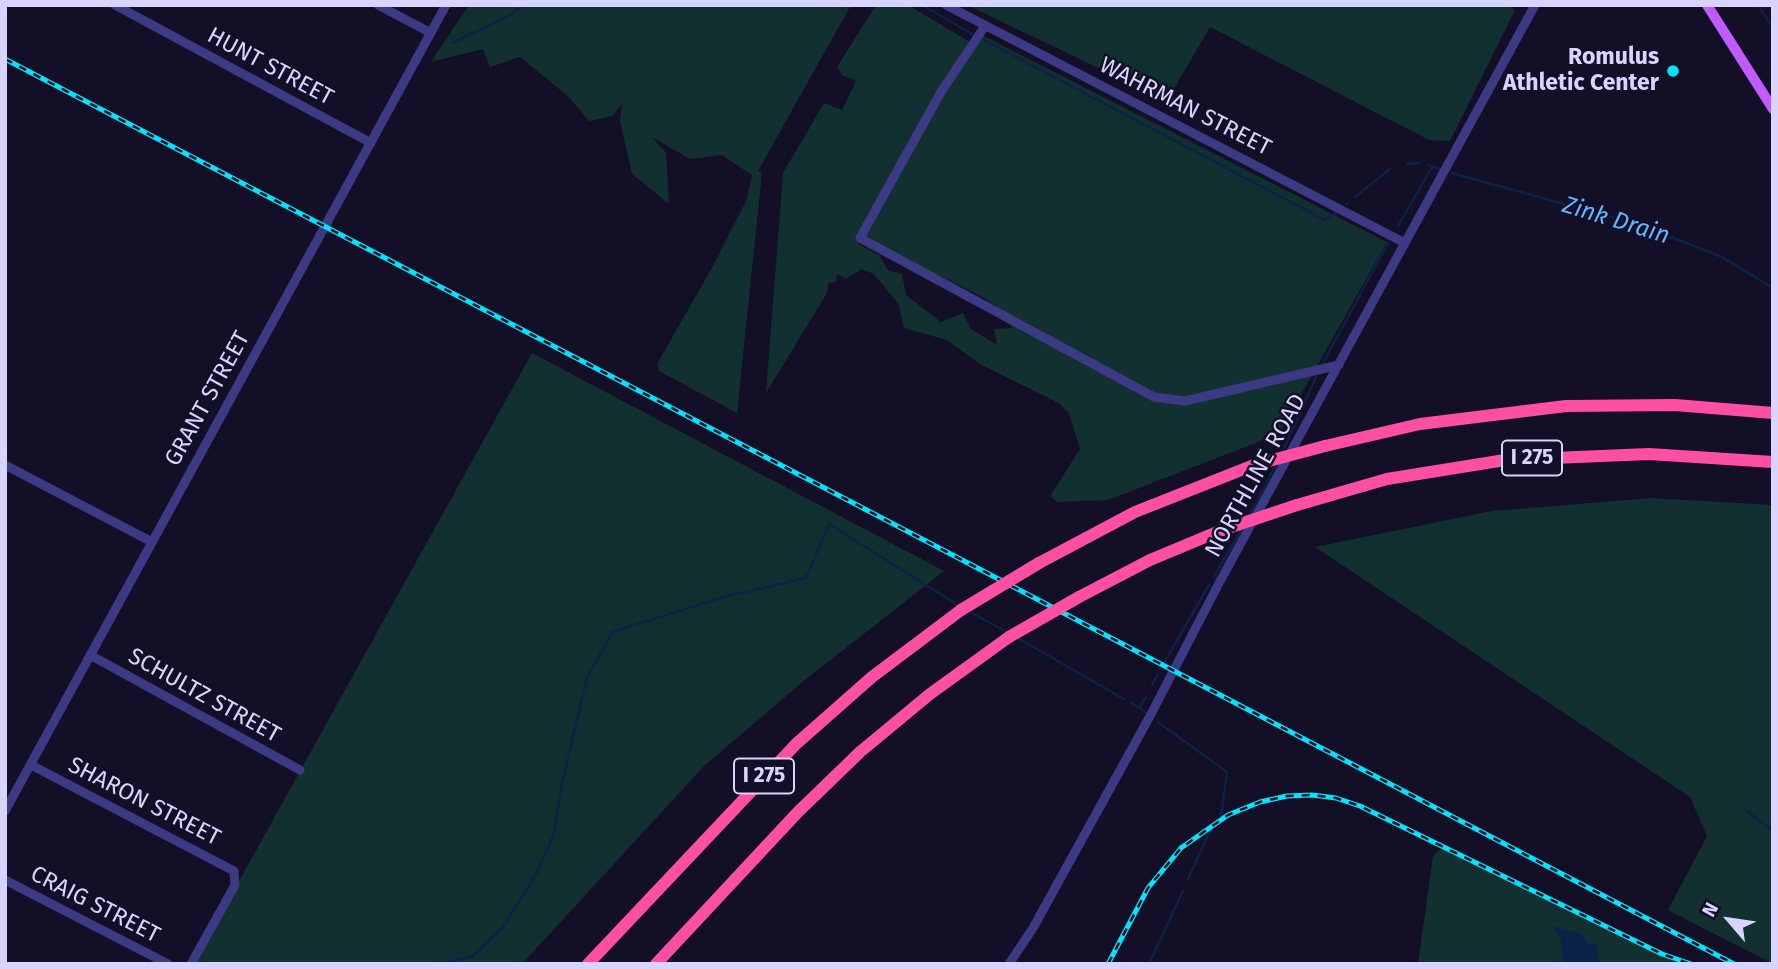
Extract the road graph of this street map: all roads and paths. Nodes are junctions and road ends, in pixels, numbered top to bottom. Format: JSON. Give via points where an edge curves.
{"nodes":[{"id":1,"x":114,"y":5,"type":"edge"},
{"id":2,"x":378,"y":5,"type":"edge"},
{"id":3,"x":446,"y":5,"type":"edge"},
{"id":4,"x":946,"y":5,"type":"edge"},
{"id":5,"x":1535,"y":5,"type":"edge"},
{"id":6,"x":1707,"y":5,"type":"edge"},
{"id":7,"x":985,"y":26,"type":"junction"},
{"id":8,"x":431,"y":33,"type":"junction"},
{"id":9,"x":1773,"y":109,"type":"edge"},
{"id":10,"x":371,"y":143,"type":"junction"},
{"id":11,"x":1405,"y":243,"type":"junction"},
{"id":12,"x":1339,"y":365,"type":"junction"},
{"id":13,"x":1773,"y":413,"type":"edge"},
{"id":14,"x":1773,"y":462,"type":"edge"},
{"id":15,"x":5,"y":465,"type":"edge"},
{"id":16,"x":152,"y":541,"type":"junction"},
{"id":17,"x":90,"y":655,"type":"junction"},
{"id":18,"x":31,"y":765,"type":"junction"},
{"id":19,"x":300,"y":770,"type":"dead end"},
{"id":20,"x":5,"y":811,"type":"edge"},
{"id":21,"x":5,"y":880,"type":"edge"},
{"id":22,"x":168,"y":964,"type":"edge"},
{"id":23,"x":191,"y":964,"type":"edge"},
{"id":24,"x":588,"y":964,"type":"edge"},
{"id":25,"x":656,"y":964,"type":"edge"},
{"id":26,"x":1009,"y":964,"type":"edge"}],
"edges":[{"from":1,"to":10,"type":"street","name":"HUNT STREET"},
{"from":2,"to":8,"type":"street"},
{"from":3,"to":8,"type":"street","name":"GRANT STREET"},
{"from":4,"to":7,"type":"street","name":"WAHRMAN STREET"},
{"from":5,"to":11,"type":"street","name":"NORTHLINE ROAD"},
{"from":6,"to":9,"type":"main road"},
{"from":7,"to":11,"type":"street","name":"WAHRMAN STREET"},
{"from":7,"to":12,"type":"street","via":[[941,92],[860,237],[1154,397],[1185,401]]},
{"from":8,"to":10,"type":"street","name":"GRANT STREET"},
{"from":10,"to":16,"type":"street","name":"GRANT STREET"},
{"from":11,"to":12,"type":"street","name":"NORTHLINE ROAD"},
{"from":12,"to":26,"type":"street","name":"NORTHLINE ROAD","via":[[1038,920]]},
{"from":13,"to":24,"type":"highway","number":"I 275","bridge":true,"via":[[1675,405],[1566,406],[1431,422],[1254,465],[1135,512],[961,610],[872,677],[812,729]]},
{"from":14,"to":25,"type":"highway","number":"I 275","bridge":true,"via":[[1648,454],[1505,460],[1387,479],[1222,530],[1150,560],[1009,637],[930,694],[797,813]]},
{"from":15,"to":16,"type":"street"},
{"from":16,"to":17,"type":"street","name":"GRANT STREET"},
{"from":17,"to":18,"type":"street","name":"GRANT STREET"},
{"from":17,"to":19,"type":"street","name":"SCHULTZ STREET"},
{"from":18,"to":20,"type":"street","name":"GRANT STREET"},
{"from":18,"to":23,"type":"street","name":"SHARON STREET","via":[[229,867],[236,876],[235,885]]},
{"from":21,"to":22,"type":"street","name":"CRAIG STREET"}]}
